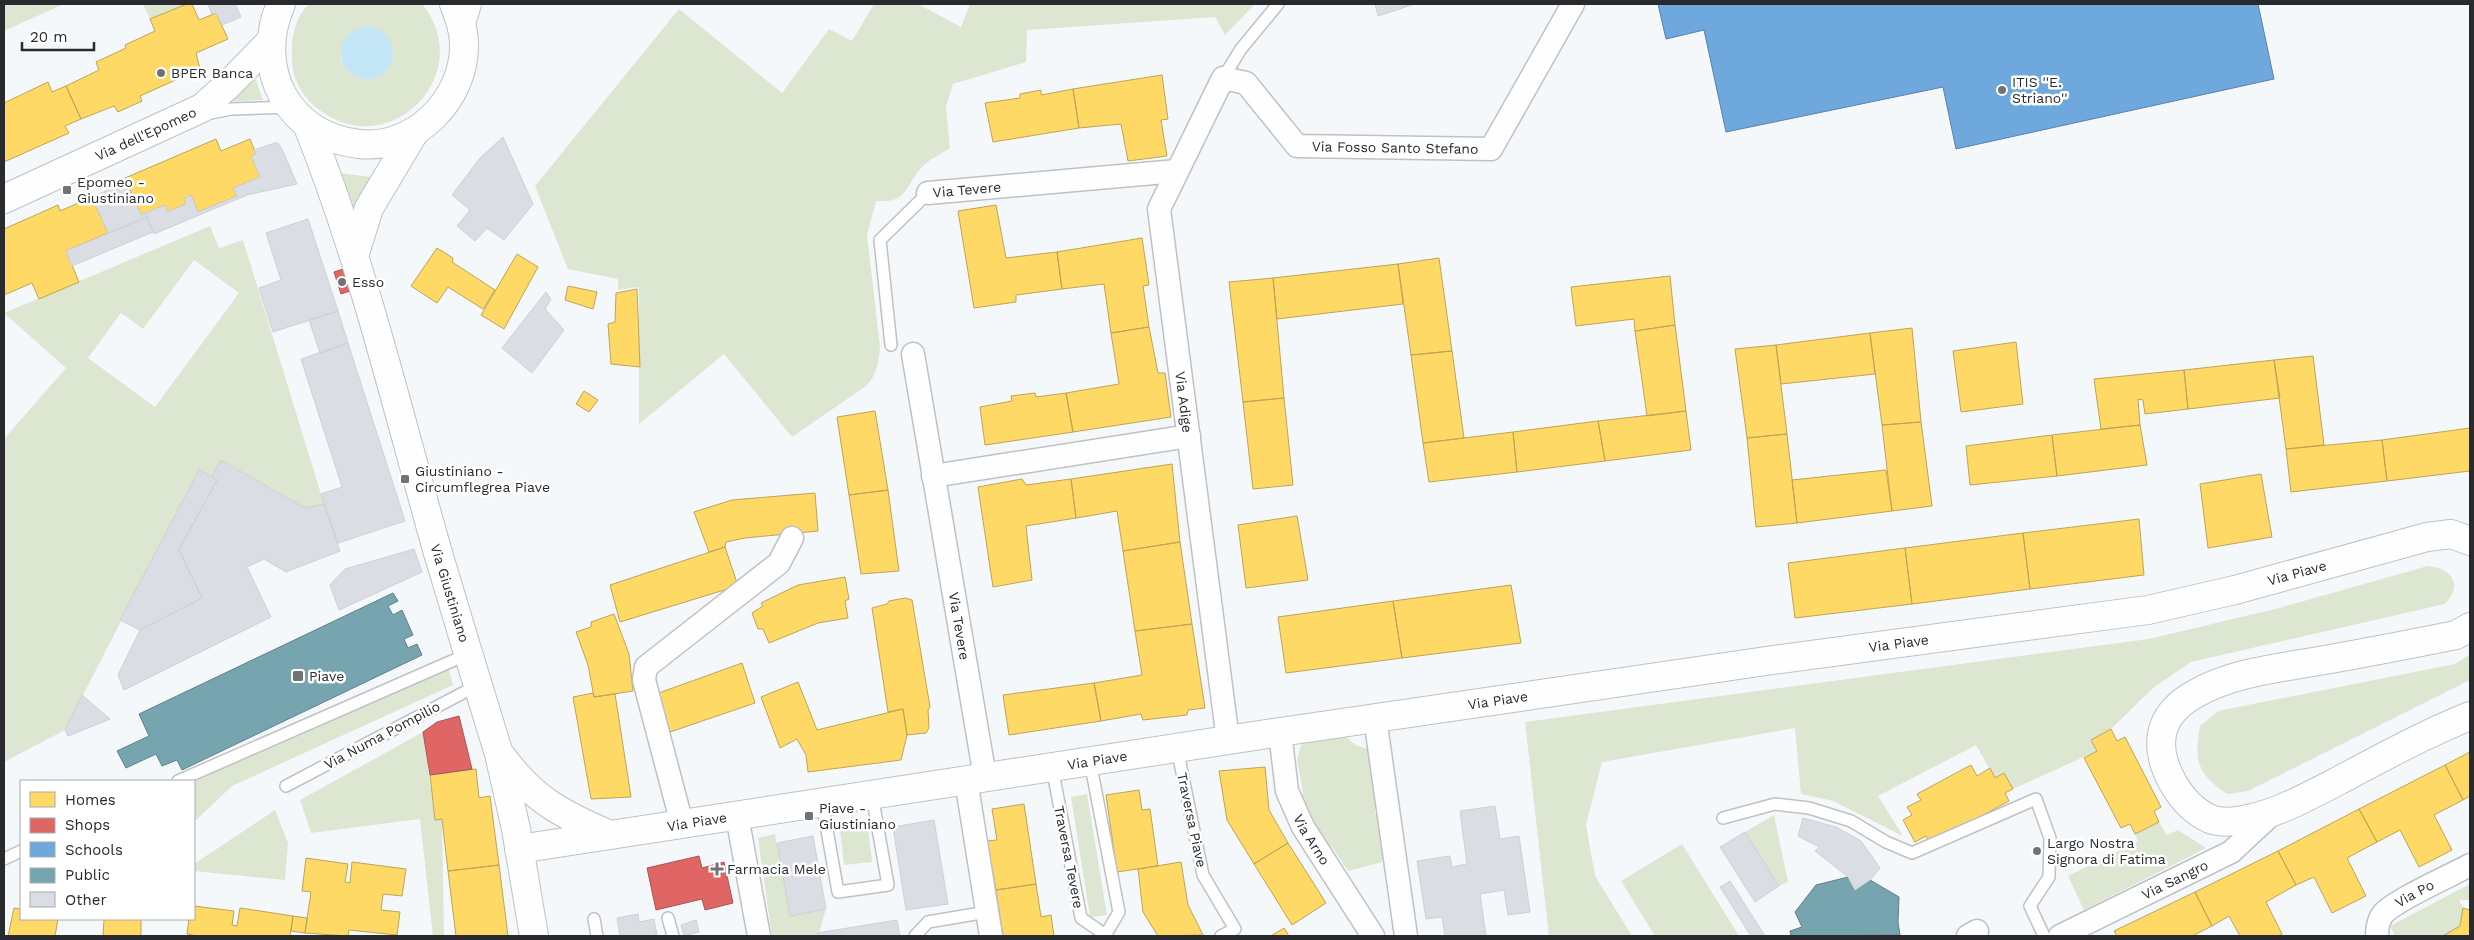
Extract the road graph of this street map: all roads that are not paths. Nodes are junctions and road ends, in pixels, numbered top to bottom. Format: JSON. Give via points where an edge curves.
{"nodes":[{"id":1,"x":1278,"y":4,"type":"edge"},
{"id":2,"x":1573,"y":4,"type":"edge"},
{"id":3,"x":465,"y":8,"type":"edge"},
{"id":4,"x":274,"y":17,"type":"edge"},
{"id":5,"x":1223,"y":78,"type":"junction"},
{"id":6,"x":299,"y":115,"type":"junction"},
{"id":7,"x":415,"y":131,"type":"junction"},
{"id":8,"x":1178,"y":171,"type":"junction"},
{"id":9,"x":928,"y":193,"type":"joint"},
{"id":10,"x":4,"y":199,"type":"edge"},
{"id":11,"x":4,"y":206,"type":"edge"},
{"id":12,"x":355,"y":253,"type":"junction"},
{"id":13,"x":891,"y":345,"type":"dead end"},
{"id":14,"x":913,"y":354,"type":"dead end"},
{"id":15,"x":1189,"y":436,"type":"junction"},
{"id":16,"x":933,"y":476,"type":"junction"},
{"id":17,"x":792,"y":538,"type":"dead end"},
{"id":18,"x":2470,"y":541,"type":"edge"},
{"id":19,"x":2470,"y":627,"type":"edge"},
{"id":20,"x":466,"y":648,"type":"junction"},
{"id":21,"x":478,"y":685,"type":"junction"},
{"id":22,"x":2470,"y":716,"type":"edge"},
{"id":23,"x":1375,"y":718,"type":"junction"},
{"id":24,"x":1280,"y":732,"type":"junction"},
{"id":25,"x":1228,"y":740,"type":"junction"},
{"id":26,"x":1177,"y":748,"type":"junction"},
{"id":27,"x":499,"y":754,"type":"junction"},
{"id":28,"x":1090,"y":761,"type":"junction"},
{"id":29,"x":1052,"y":767,"type":"junction"},
{"id":30,"x":975,"y":778,"type":"junction"},
{"id":31,"x":180,"y":780,"type":"edge"},
{"id":32,"x":286,"y":786,"type":"dead end"},
{"id":33,"x":872,"y":795,"type":"junction"},
{"id":34,"x":822,"y":802,"type":"junction"},
{"id":35,"x":2278,"y":808,"type":"junction"},
{"id":36,"x":737,"y":816,"type":"junction"},
{"id":37,"x":1723,"y":818,"type":"dead end"},
{"id":38,"x":682,"y":824,"type":"junction"},
{"id":39,"x":610,"y":835,"type":"junction"},
{"id":40,"x":519,"y":849,"type":"junction"},
{"id":41,"x":20,"y":851,"type":"edge"},
{"id":42,"x":4,"y":859,"type":"edge"},
{"id":43,"x":2470,"y":865,"type":"edge"},
{"id":44,"x":987,"y":912,"type":"junction"},
{"id":45,"x":668,"y":918,"type":"dead end"},
{"id":46,"x":594,"y":919,"type":"dead end"},
{"id":47,"x":1107,"y":935,"type":"edge"},
{"id":48,"x":534,"y":936,"type":"edge"},
{"id":49,"x":597,"y":936,"type":"edge"},
{"id":50,"x":672,"y":936,"type":"edge"},
{"id":51,"x":759,"y":936,"type":"edge"},
{"id":52,"x":915,"y":936,"type":"edge"},
{"id":53,"x":990,"y":936,"type":"edge"},
{"id":54,"x":1221,"y":936,"type":"edge"},
{"id":55,"x":1373,"y":936,"type":"edge"},
{"id":56,"x":1406,"y":936,"type":"edge"},
{"id":57,"x":2044,"y":936,"type":"edge"},
{"id":58,"x":2060,"y":936,"type":"edge"},
{"id":59,"x":2377,"y":936,"type":"edge"}],
"edges":[{"from":1,"to":5,"type":"lane","via":[[1241,49]]},
{"from":2,"to":5,"type":"street","name":"Via Fosso Santo Stefano","via":[[1491,149],[1297,146],[1246,83]]},
{"from":3,"to":7,"type":"street","via":[[462,64],[456,85],[432,119]]},
{"from":4,"to":6,"type":"street","name":"Via Giustiniano","via":[[271,65],[276,80]]},
{"from":4,"to":10,"type":"street","name":"Via dell'Epomeo","via":[[230,83],[202,108]]},
{"from":5,"to":8,"type":"street","name":"Via Adige"},
{"from":6,"to":7,"type":"street","via":[[332,138],[360,144],[388,142]]},
{"from":6,"to":11,"type":"lane","name":"Via dell'Epomeo","via":[[231,109],[204,114]]},
{"from":6,"to":12,"type":"street","name":"Via Giustiniano","via":[[335,192]]},
{"from":7,"to":12,"type":"street","via":[[369,208]]},
{"from":8,"to":9,"type":"street","name":"Via Tevere"},
{"from":8,"to":15,"type":"street","name":"Via Adige","via":[[1159,208]]},
{"from":9,"to":13,"type":"lane","name":"Via Tevere","via":[[880,240]]},
{"from":12,"to":20,"type":"street","name":"Via Giustiniano","bridge":true},
{"from":14,"to":16,"type":"street","name":"Via Tevere"},
{"from":15,"to":16,"type":"street"},
{"from":15,"to":25,"type":"street","name":"Via Adige"},
{"from":16,"to":30,"type":"street","name":"Via Tevere"},
{"from":17,"to":38,"type":"street","via":[[778,563],[646,667],[644,680]]},
{"from":18,"to":23,"type":"street","name":"Via Piave","via":[[2451,534],[2427,537],[2235,590],[2148,610]]},
{"from":19,"to":35,"type":"street","via":[[2456,635],[2272,669],[2214,685],[2187,699],[2169,714],[2162,735],[2162,758],[2176,789],[2190,807],[2212,820],[2229,821],[2248,819]]},
{"from":20,"to":21,"type":"street","name":"Via Giustiniano"},
{"from":20,"to":31,"type":"lane"},
{"from":21,"to":27,"type":"street","name":"Via Giustiniano"},
{"from":21,"to":32,"type":"lane","name":"Via Numa Pompilio"},
{"from":22,"to":35,"type":"street"},
{"from":23,"to":24,"type":"street","name":"Via Piave"},
{"from":23,"to":56,"type":"street"},
{"from":24,"to":25,"type":"street","name":"Via Piave"},
{"from":24,"to":55,"type":"street","name":"Via Arno","via":[[1287,791],[1303,827]]},
{"from":25,"to":26,"type":"street","name":"Via Piave"},
{"from":26,"to":28,"type":"street","name":"Via Piave"},
{"from":26,"to":54,"type":"lane","name":"Traversa Piave","via":[[1203,875],[1235,929]]},
{"from":27,"to":39,"type":"street","via":[[516,777],[545,803]]},
{"from":27,"to":40,"type":"street","name":"Via Giustiniano"},
{"from":28,"to":29,"type":"street","name":"Via Piave"},
{"from":28,"to":47,"type":"lane","name":"Traversa Tevere","via":[[1119,912]]},
{"from":29,"to":30,"type":"street","name":"Via Piave"},
{"from":29,"to":47,"type":"lane","name":"Traversa Tevere","via":[[1081,918]]},
{"from":30,"to":33,"type":"street","name":"Via Piave"},
{"from":30,"to":44,"type":"street","name":"Via Tevere"},
{"from":33,"to":34,"type":"street","name":"Via Piave"},
{"from":33,"to":34,"type":"lane","via":[[888,885],[838,892]]},
{"from":34,"to":36,"type":"street","name":"Via Piave"},
{"from":35,"to":58,"type":"street","name":"Via Sangro","via":[[2231,852]]},
{"from":36,"to":38,"type":"street","name":"Via Piave"},
{"from":36,"to":51,"type":"street"},
{"from":37,"to":57,"type":"lane","via":[[1775,804],[1809,808],[1851,821],[1912,853],[2036,798],[2050,838],[2049,877],[2030,906]]},
{"from":38,"to":39,"type":"street","name":"Via Piave"},
{"from":39,"to":40,"type":"street","name":"Via Piave"},
{"from":40,"to":48,"type":"street","name":"Via Giustiniano"},
{"from":41,"to":42,"type":"lane"},
{"from":43,"to":59,"type":"street","name":"Via Po","via":[[2384,914],[2377,927]]},
{"from":44,"to":52,"type":"lane","via":[[928,922]]},
{"from":44,"to":53,"type":"street","name":"Via Tevere"},
{"from":45,"to":50,"type":"lane"},
{"from":46,"to":49,"type":"lane"}]}
